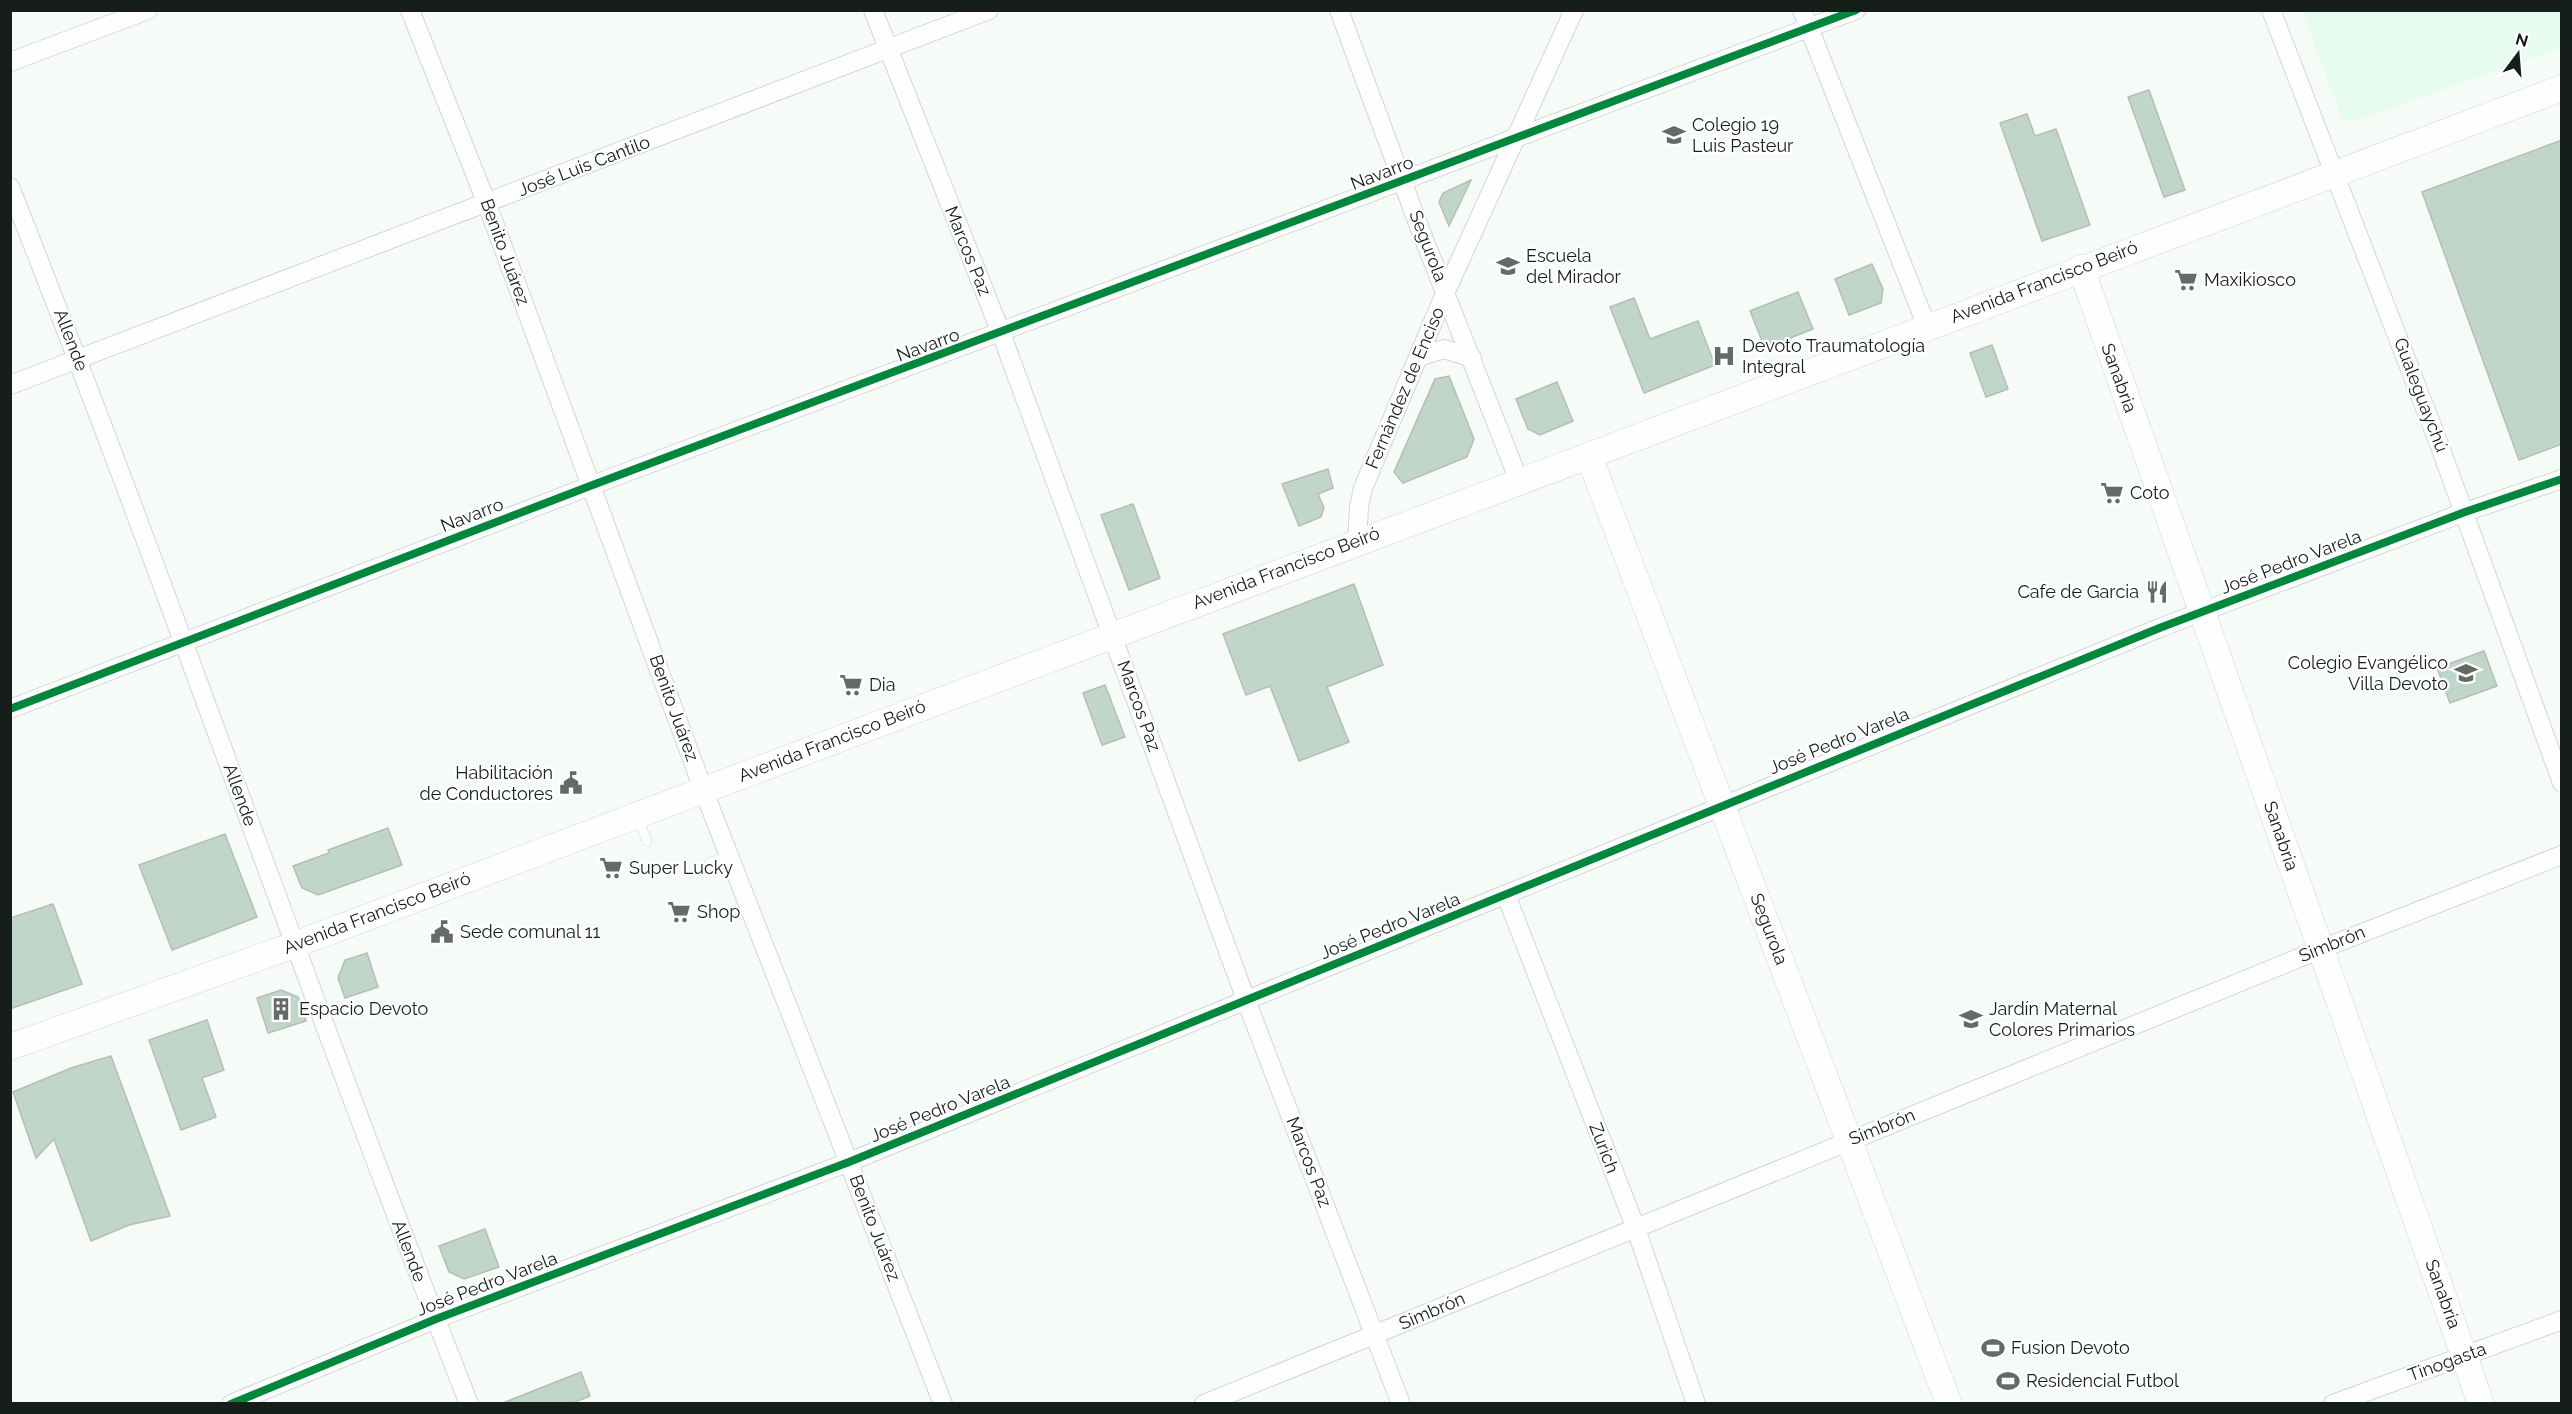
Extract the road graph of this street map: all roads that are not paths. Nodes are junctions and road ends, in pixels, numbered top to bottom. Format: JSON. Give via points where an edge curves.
{"nodes":[{"id":1,"x":148,"y":10,"type":"edge"},
{"id":2,"x":410,"y":10,"type":"edge"},
{"id":3,"x":873,"y":10,"type":"edge"},
{"id":4,"x":989,"y":10,"type":"edge"},
{"id":5,"x":1339,"y":10,"type":"edge"},
{"id":6,"x":1574,"y":10,"type":"edge"},
{"id":7,"x":1803,"y":10,"type":"edge"},
{"id":8,"x":1856,"y":10,"type":"edge"},
{"id":9,"x":2271,"y":10,"type":"edge"},
{"id":10,"x":1809,"y":28,"type":"junction"},
{"id":11,"x":888,"y":49,"type":"junction"},
{"id":12,"x":10,"y":62,"type":"edge"},
{"id":13,"x":2562,"y":88,"type":"edge"},
{"id":14,"x":1517,"y":136,"type":"junction"},
{"id":15,"x":2335,"y":174,"type":"junction"},
{"id":16,"x":1403,"y":182,"type":"junction"},
{"id":17,"x":10,"y":187,"type":"edge"},
{"id":18,"x":487,"y":204,"type":"junction"},
{"id":19,"x":2081,"y":268,"type":"junction"},
{"id":20,"x":1446,"y":291,"type":"junction"},
{"id":21,"x":1927,"y":327,"type":"junction"},
{"id":22,"x":1001,"y":333,"type":"junction"},
{"id":23,"x":1418,"y":357,"type":"junction"},
{"id":24,"x":1472,"y":358,"type":"junction"},
{"id":25,"x":79,"y":359,"type":"junction"},
{"id":26,"x":10,"y":385,"type":"edge"},
{"id":27,"x":1589,"y":456,"type":"junction"},
{"id":28,"x":2562,"y":479,"type":"edge"},
{"id":29,"x":1519,"y":481,"type":"junction"},
{"id":30,"x":590,"y":486,"type":"junction"},
{"id":31,"x":2465,"y":512,"type":"junction"},
{"id":32,"x":1357,"y":542,"type":"junction"},
{"id":33,"x":2202,"y":611,"type":"junction"},
{"id":34,"x":1113,"y":634,"type":"junction"},
{"id":35,"x":185,"y":641,"type":"junction"},
{"id":36,"x":10,"y":709,"type":"edge"},
{"id":37,"x":2562,"y":783,"type":"edge"},
{"id":38,"x":703,"y":789,"type":"junction"},
{"id":39,"x":1722,"y":805,"type":"junction"},
{"id":40,"x":636,"y":814,"type":"junction"},
{"id":41,"x":647,"y":841,"type":"dead end"},
{"id":42,"x":2562,"y":855,"type":"edge"},
{"id":43,"x":729,"y":856,"type":"junction"},
{"id":44,"x":709,"y":863,"type":"dead end"},
{"id":45,"x":1506,"y":895,"type":"junction"},
{"id":46,"x":294,"y":945,"type":"junction"},
{"id":47,"x":2321,"y":949,"type":"junction"},
{"id":48,"x":1246,"y":1000,"type":"junction"},
{"id":49,"x":10,"y":1047,"type":"edge"},
{"id":50,"x":1849,"y":1141,"type":"junction"},
{"id":51,"x":849,"y":1162,"type":"junction"},
{"id":52,"x":1635,"y":1226,"type":"junction"},
{"id":53,"x":436,"y":1319,"type":"junction"},
{"id":54,"x":2562,"y":1320,"type":"edge"},
{"id":55,"x":1376,"y":1335,"type":"junction"},
{"id":56,"x":2465,"y":1356,"type":"junction"},
{"id":57,"x":231,"y":1404,"type":"edge"},
{"id":58,"x":469,"y":1404,"type":"edge"},
{"id":59,"x":943,"y":1404,"type":"edge"},
{"id":60,"x":1204,"y":1404,"type":"edge"},
{"id":61,"x":1401,"y":1404,"type":"edge"},
{"id":62,"x":1696,"y":1404,"type":"edge"},
{"id":63,"x":1949,"y":1404,"type":"edge"},
{"id":64,"x":2333,"y":1404,"type":"edge"},
{"id":65,"x":2481,"y":1404,"type":"edge"}],
"edges":[{"from":1,"to":12,"type":"street"},
{"from":2,"to":18,"type":"street","name":"Benito Juárez"},
{"from":3,"to":11,"type":"street","name":"Marcos Paz"},
{"from":4,"to":11,"type":"street","name":"José Luis Cantilo"},
{"from":5,"to":16,"type":"street","name":"Segurola"},
{"from":6,"to":14,"type":"street","name":"Fernández de Enciso"},
{"from":7,"to":10,"type":"street"},
{"from":8,"to":10,"type":"street","name":"Navarro"},
{"from":9,"to":15,"type":"street","name":"Gualeguaychú"},
{"from":10,"to":14,"type":"street","name":"Navarro"},
{"from":10,"to":21,"type":"street"},
{"from":11,"to":18,"type":"street","name":"José Luis Cantilo"},
{"from":11,"to":22,"type":"street","name":"Marcos Paz"},
{"from":13,"to":15,"type":"main road","name":"Avenida Francisco Beiró"},
{"from":14,"to":16,"type":"street","name":"Navarro"},
{"from":14,"to":20,"type":"street","name":"Fernández de Enciso"},
{"from":15,"to":19,"type":"main road","name":"Avenida Francisco Beiró"},
{"from":15,"to":31,"type":"street","name":"Gualeguaychú"},
{"from":16,"to":20,"type":"street","name":"Segurola"},
{"from":16,"to":22,"type":"street","name":"Navarro"},
{"from":17,"to":25,"type":"street","name":"Allende"},
{"from":18,"to":25,"type":"street","name":"José Luis Cantilo"},
{"from":18,"to":30,"type":"street","name":"Benito Juárez"},
{"from":19,"to":21,"type":"main road","name":"Avenida Francisco Beiró"},
{"from":19,"to":33,"type":"main road","name":"Sanabria"},
{"from":20,"to":23,"type":"street","name":"Fernández de Enciso"},
{"from":20,"to":24,"type":"street","name":"Segurola"},
{"from":21,"to":27,"type":"main road","name":"Avenida Francisco Beiró"},
{"from":22,"to":30,"type":"street","name":"Navarro"},
{"from":22,"to":34,"type":"street","name":"Marcos Paz"},
{"from":23,"to":24,"type":"street","via":[[1444,349]]},
{"from":23,"to":32,"type":"street","name":"Fernández de Enciso","via":[[1363,488]]},
{"from":24,"to":29,"type":"street","name":"Segurola"},
{"from":25,"to":26,"type":"street","name":"José Luis Cantilo"},
{"from":25,"to":35,"type":"street","name":"Allende"},
{"from":27,"to":29,"type":"main road","name":"Avenida Francisco Beiró"},
{"from":27,"to":39,"type":"main road","name":"Segurola"},
{"from":28,"to":31,"type":"street","name":"José Pedro Varela"},
{"from":29,"to":32,"type":"main road","name":"Avenida Francisco Beiró"},
{"from":30,"to":35,"type":"street","name":"Navarro"},
{"from":30,"to":38,"type":"street","name":"Benito Juárez"},
{"from":31,"to":33,"type":"street","name":"José Pedro Varela"},
{"from":31,"to":37,"type":"street","name":"Gualeguaychú"},
{"from":32,"to":34,"type":"main road","name":"Avenida Francisco Beiró"},
{"from":33,"to":39,"type":"street","name":"José Pedro Varela"},
{"from":33,"to":47,"type":"main road","name":"Sanabria"},
{"from":34,"to":38,"type":"main road","name":"Avenida Francisco Beiró"},
{"from":34,"to":48,"type":"street","name":"Marcos Paz"},
{"from":35,"to":36,"type":"street","name":"Navarro"},
{"from":35,"to":46,"type":"street","name":"Allende"},
{"from":38,"to":40,"type":"main road","name":"Avenida Francisco Beiró"},
{"from":38,"to":43,"type":"street","name":"Benito Juárez"},
{"from":39,"to":45,"type":"street","name":"José Pedro Varela"},
{"from":39,"to":50,"type":"main road","name":"Segurola"},
{"from":40,"to":41,"type":"lane"},
{"from":40,"to":46,"type":"main road","name":"Avenida Francisco Beiró"},
{"from":42,"to":47,"type":"street","name":"Simbrón"},
{"from":43,"to":44,"type":"lane"},
{"from":43,"to":51,"type":"street","name":"Benito Juárez"},
{"from":45,"to":48,"type":"street","name":"José Pedro Varela"},
{"from":45,"to":52,"type":"street","name":"Zurich"},
{"from":46,"to":49,"type":"main road","name":"Avenida Francisco Beiró"},
{"from":46,"to":53,"type":"street","name":"Allende"},
{"from":47,"to":50,"type":"street","name":"Simbrón"},
{"from":47,"to":56,"type":"main road","name":"Sanabria"},
{"from":48,"to":51,"type":"street","name":"José Pedro Varela"},
{"from":48,"to":55,"type":"street","name":"Marcos Paz"},
{"from":50,"to":52,"type":"street","name":"Simbrón"},
{"from":50,"to":63,"type":"main road","name":"Segurola"},
{"from":51,"to":53,"type":"street","name":"José Pedro Varela"},
{"from":51,"to":59,"type":"street","name":"Benito Juárez"},
{"from":52,"to":55,"type":"street","name":"Simbrón"},
{"from":52,"to":62,"type":"street","name":"Zurich"},
{"from":53,"to":57,"type":"street","name":"José Pedro Varela"},
{"from":53,"to":58,"type":"street","name":"Allende"},
{"from":54,"to":56,"type":"street","name":"Tinogasta"},
{"from":55,"to":60,"type":"street","name":"Simbrón"},
{"from":55,"to":61,"type":"street","name":"Marcos Paz"},
{"from":56,"to":64,"type":"street","name":"Tinogasta"},
{"from":56,"to":65,"type":"main road","name":"Sanabria"}]}
